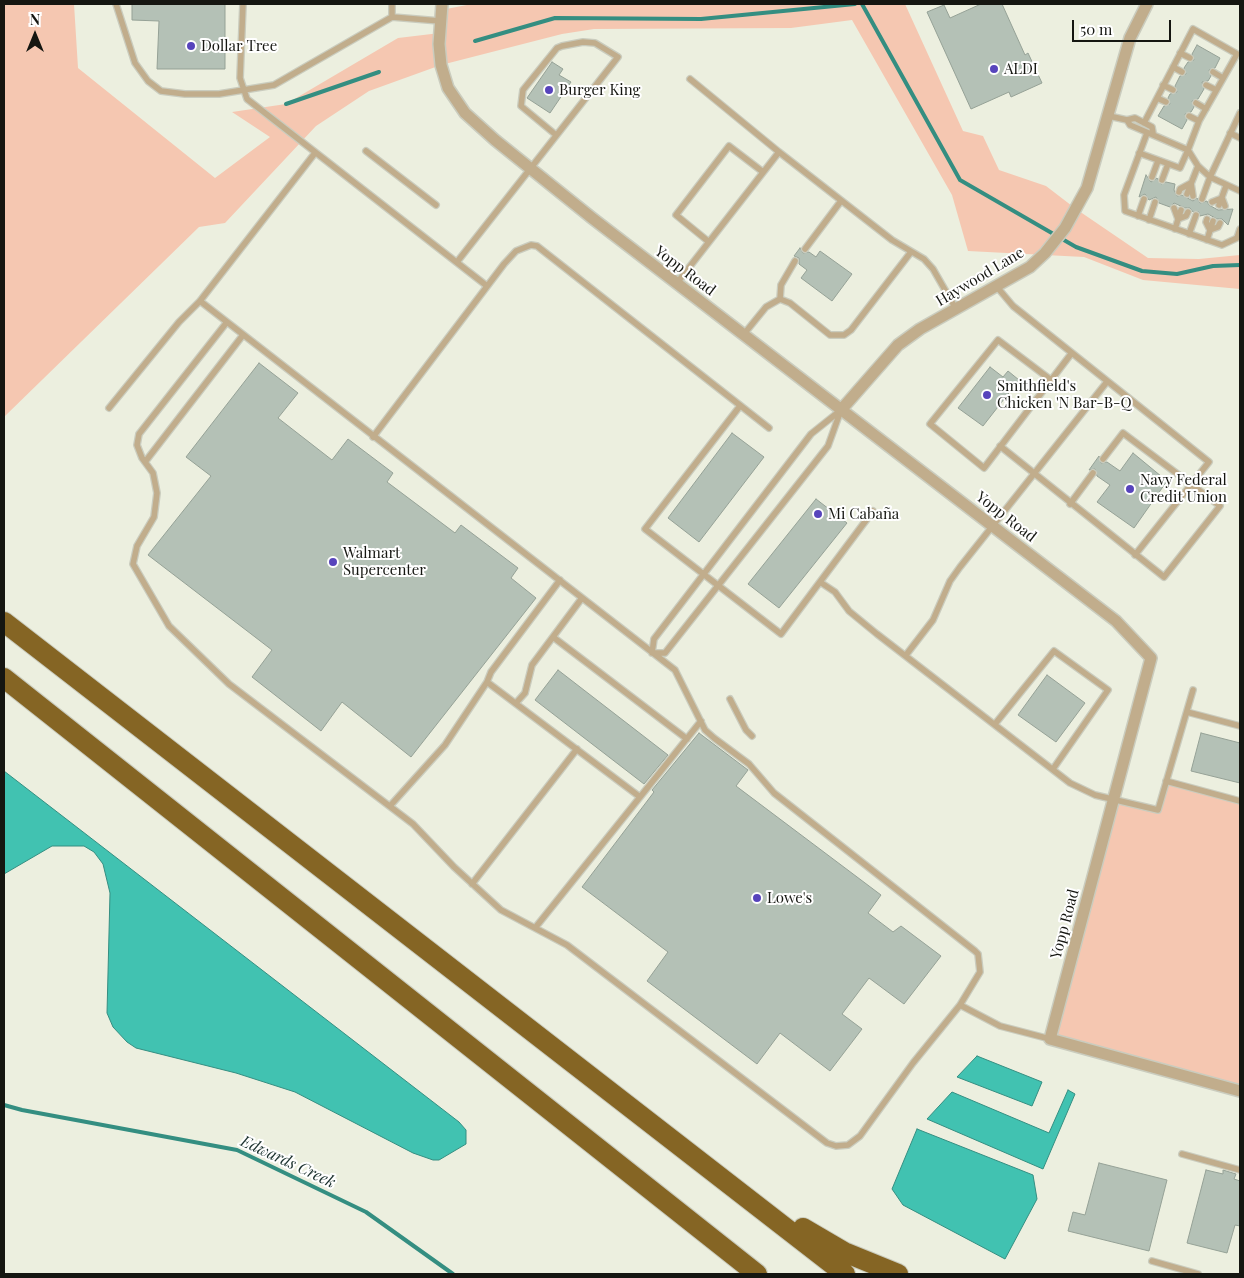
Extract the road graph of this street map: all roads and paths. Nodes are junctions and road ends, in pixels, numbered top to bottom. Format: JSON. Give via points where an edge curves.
{"nodes":[{"id":1,"x":116,"y":4,"type":"edge"},
{"id":2,"x":243,"y":4,"type":"edge"},
{"id":3,"x":392,"y":4,"type":"edge"},
{"id":4,"x":442,"y":4,"type":"edge"},
{"id":5,"x":1147,"y":4,"type":"edge"},
{"id":6,"x":392,"y":18,"type":"junction"},
{"id":7,"x":440,"y":20,"type":"junction"},
{"id":8,"x":1180,"y":53,"type":"junction"},
{"id":9,"x":1238,"y":55,"type":"edge"},
{"id":10,"x":1190,"y":58,"type":"dead end"},
{"id":11,"x":1173,"y":67,"type":"junction"},
{"id":12,"x":1182,"y":72,"type":"dead end"},
{"id":13,"x":1213,"y":72,"type":"dead end"},
{"id":14,"x":1223,"y":78,"type":"junction"},
{"id":15,"x":690,"y":79,"type":"dead end"},
{"id":16,"x":1163,"y":85,"type":"junction"},
{"id":17,"x":1206,"y":85,"type":"dead end"},
{"id":18,"x":1173,"y":90,"type":"dead end"},
{"id":19,"x":1216,"y":90,"type":"junction"},
{"id":20,"x":243,"y":91,"type":"junction"},
{"id":21,"x":1157,"y":98,"type":"junction"},
{"id":22,"x":1166,"y":102,"type":"dead end"},
{"id":23,"x":1196,"y":103,"type":"dead end"},
{"id":24,"x":1206,"y":109,"type":"junction"},
{"id":25,"x":1240,"y":113,"type":"edge"},
{"id":26,"x":1109,"y":116,"type":"junction"},
{"id":27,"x":1189,"y":116,"type":"dead end"},
{"id":28,"x":1127,"y":120,"type":"junction"},
{"id":29,"x":1198,"y":121,"type":"junction"},
{"id":30,"x":1144,"y":122,"type":"junction"},
{"id":31,"x":1150,"y":133,"type":"junction"},
{"id":32,"x":1230,"y":133,"type":"junction"},
{"id":33,"x":556,"y":135,"type":"junction"},
{"id":34,"x":1240,"y":138,"type":"edge"},
{"id":35,"x":1188,"y":150,"type":"junction"},
{"id":36,"x":366,"y":151,"type":"dead end"},
{"id":37,"x":779,"y":152,"type":"junction"},
{"id":38,"x":316,"y":153,"type":"junction"},
{"id":39,"x":1139,"y":153,"type":"junction"},
{"id":40,"x":1158,"y":160,"type":"junction"},
{"id":41,"x":1168,"y":164,"type":"junction"},
{"id":42,"x":1198,"y":166,"type":"junction"},
{"id":43,"x":530,"y":168,"type":"junction"},
{"id":44,"x":763,"y":172,"type":"junction"},
{"id":45,"x":1152,"y":177,"type":"dead end"},
{"id":46,"x":1210,"y":177,"type":"junction"},
{"id":47,"x":1162,"y":180,"type":"dead end"},
{"id":48,"x":1191,"y":183,"type":"junction"},
{"id":49,"x":1226,"y":186,"type":"junction"},
{"id":50,"x":1240,"y":191,"type":"edge"},
{"id":51,"x":1179,"y":192,"type":"dead end"},
{"id":52,"x":1190,"y":195,"type":"dead end"},
{"id":53,"x":1144,"y":198,"type":"dead end"},
{"id":54,"x":1202,"y":199,"type":"dead end"},
{"id":55,"x":841,"y":201,"type":"junction"},
{"id":56,"x":1155,"y":202,"type":"dead end"},
{"id":57,"x":1212,"y":202,"type":"dead end"},
{"id":58,"x":436,"y":205,"type":"dead end"},
{"id":59,"x":1174,"y":208,"type":"dead end"},
{"id":60,"x":1184,"y":211,"type":"dead end"},
{"id":61,"x":1196,"y":215,"type":"dead end"},
{"id":62,"x":1138,"y":216,"type":"junction"},
{"id":63,"x":1149,"y":220,"type":"junction"},
{"id":64,"x":1178,"y":220,"type":"junction"},
{"id":65,"x":1213,"y":221,"type":"dead end"},
{"id":66,"x":1176,"y":229,"type":"junction"},
{"id":67,"x":1240,"y":229,"type":"edge"},
{"id":68,"x":1189,"y":234,"type":"junction"},
{"id":69,"x":1207,"y":240,"type":"junction"},
{"id":70,"x":709,"y":242,"type":"junction"},
{"id":71,"x":805,"y":249,"type":"dead end"},
{"id":72,"x":911,"y":252,"type":"junction"},
{"id":73,"x":795,"y":261,"type":"dead end"},
{"id":74,"x":457,"y":262,"type":"junction"},
{"id":75,"x":677,"y":284,"type":"junction"},
{"id":76,"x":487,"y":286,"type":"junction"},
{"id":77,"x":997,"y":286,"type":"junction"},
{"id":78,"x":780,"y":299,"type":"junction"},
{"id":79,"x":200,"y":301,"type":"junction"},
{"id":80,"x":956,"y":309,"type":"junction"},
{"id":81,"x":227,"y":322,"type":"junction"},
{"id":82,"x":744,"y":334,"type":"junction"},
{"id":83,"x":243,"y":335,"type":"junction"},
{"id":84,"x":1071,"y":354,"type":"junction"},
{"id":85,"x":1051,"y":380,"type":"junction"},
{"id":86,"x":1106,"y":383,"type":"junction"},
{"id":87,"x":740,"y":406,"type":"junction"},
{"id":88,"x":109,"y":408,"type":"dead end"},
{"id":89,"x":841,"y":410,"type":"junction"},
{"id":90,"x":769,"y":428,"type":"dead end"},
{"id":91,"x":373,"y":437,"type":"junction"},
{"id":92,"x":1000,"y":446,"type":"junction"},
{"id":93,"x":1103,"y":459,"type":"dead end"},
{"id":94,"x":145,"y":462,"type":"junction"},
{"id":95,"x":1093,"y":473,"type":"dead end"},
{"id":96,"x":1033,"y":475,"type":"junction"},
{"id":97,"x":1192,"y":484,"type":"junction"},
{"id":98,"x":1070,"y":504,"type":"junction"},
{"id":99,"x":873,"y":511,"type":"dead end"},
{"id":100,"x":992,"y":526,"type":"junction"},
{"id":101,"x":1136,"y":555,"type":"junction"},
{"id":102,"x":704,"y":574,"type":"junction"},
{"id":103,"x":560,"y":580,"type":"junction"},
{"id":104,"x":820,"y":582,"type":"junction"},
{"id":105,"x":718,"y":585,"type":"junction"},
{"id":106,"x":582,"y":598,"type":"junction"},
{"id":107,"x":4,"y":622,"type":"edge"},
{"id":108,"x":553,"y":637,"type":"junction"},
{"id":109,"x":652,"y":653,"type":"junction"},
{"id":110,"x":906,"y":655,"type":"junction"},
{"id":111,"x":4,"y":678,"type":"edge"},
{"id":112,"x":487,"y":682,"type":"junction"},
{"id":113,"x":1193,"y":690,"type":"dead end"},
{"id":114,"x":730,"y":699,"type":"dead end"},
{"id":115,"x":516,"y":703,"type":"junction"},
{"id":116,"x":1187,"y":712,"type":"junction"},
{"id":117,"x":701,"y":721,"type":"junction"},
{"id":118,"x":995,"y":724,"type":"junction"},
{"id":119,"x":1240,"y":726,"type":"edge"},
{"id":120,"x":752,"y":736,"type":"dead end"},
{"id":121,"x":687,"y":739,"type":"junction"},
{"id":122,"x":577,"y":749,"type":"junction"},
{"id":123,"x":1054,"y":768,"type":"junction"},
{"id":124,"x":1166,"y":780,"type":"junction"},
{"id":125,"x":640,"y":797,"type":"junction"},
{"id":126,"x":1113,"y":800,"type":"junction"},
{"id":127,"x":1240,"y":801,"type":"edge"},
{"id":128,"x":390,"y":806,"type":"junction"},
{"id":129,"x":472,"y":884,"type":"junction"},
{"id":130,"x":535,"y":928,"type":"junction"},
{"id":131,"x":960,"y":1005,"type":"junction"},
{"id":132,"x":1050,"y":1039,"type":"junction"},
{"id":133,"x":1240,"y":1091,"type":"edge"},
{"id":134,"x":1182,"y":1154,"type":"dead end"},
{"id":135,"x":1240,"y":1170,"type":"edge"},
{"id":136,"x":730,"y":1185,"type":"junction"},
{"id":137,"x":1152,"y":1261,"type":"dead end"},
{"id":138,"x":757,"y":1274,"type":"edge"},
{"id":139,"x":845,"y":1274,"type":"edge"},
{"id":140,"x":898,"y":1274,"type":"edge"},
{"id":141,"x":1198,"y":1274,"type":"edge"}],
"edges":[{"from":1,"to":20,"type":"lane","via":[[135,63],[148,82],[161,91],[202,94]]},
{"from":2,"to":20,"type":"lane","via":[[240,78]]},
{"from":3,"to":6,"type":"lane"},
{"from":4,"to":7,"type":"street","name":"Yopp Road"},
{"from":5,"to":26,"type":"street","name":"Haywood Lane","via":[[1130,38]]},
{"from":6,"to":7,"type":"lane"},
{"from":6,"to":20,"type":"lane","via":[[274,85]]},
{"from":7,"to":43,"type":"street","name":"Yopp Road","via":[[441,65],[448,88],[465,113]]},
{"from":8,"to":9,"type":"lane","via":[[1193,29]]},
{"from":8,"to":10,"type":"lane"},
{"from":8,"to":11,"type":"lane"},
{"from":9,"to":14,"type":"lane"},
{"from":11,"to":12,"type":"lane"},
{"from":11,"to":16,"type":"lane"},
{"from":13,"to":14,"type":"lane"},
{"from":14,"to":19,"type":"lane"},
{"from":15,"to":37,"type":"lane"},
{"from":16,"to":18,"type":"lane"},
{"from":16,"to":21,"type":"lane"},
{"from":17,"to":19,"type":"lane"},
{"from":19,"to":24,"type":"lane"},
{"from":20,"to":38,"type":"lane","via":[[255,106]]},
{"from":21,"to":22,"type":"lane"},
{"from":21,"to":30,"type":"lane"},
{"from":23,"to":24,"type":"lane"},
{"from":24,"to":29,"type":"lane"},
{"from":25,"to":32,"type":"lane"},
{"from":26,"to":28,"type":"lane"},
{"from":26,"to":77,"type":"street","name":"Haywood Lane","via":[[1087,188],[1065,228],[1030,267]]},
{"from":27,"to":29,"type":"lane"},
{"from":28,"to":30,"type":"lane","via":[[1134,118]]},
{"from":28,"to":31,"type":"lane","via":[[1130,125]]},
{"from":29,"to":35,"type":"lane"},
{"from":30,"to":31,"type":"lane","via":[[1152,127]]},
{"from":31,"to":35,"type":"lane"},
{"from":31,"to":39,"type":"lane"},
{"from":32,"to":34,"type":"lane"},
{"from":32,"to":46,"type":"lane"},
{"from":33,"to":33,"type":"lane","via":[[618,57],[595,44],[583,42],[562,46],[523,90],[521,106]]},
{"from":33,"to":43,"type":"lane"},
{"from":35,"to":41,"type":"lane","via":[[1180,168]]},
{"from":35,"to":42,"type":"lane"},
{"from":36,"to":58,"type":"lane"},
{"from":37,"to":44,"type":"lane"},
{"from":37,"to":55,"type":"lane"},
{"from":38,"to":74,"type":"lane"},
{"from":38,"to":79,"type":"lane"},
{"from":39,"to":40,"type":"lane"},
{"from":39,"to":62,"type":"lane","via":[[1124,195],[1125,211]]},
{"from":40,"to":41,"type":"lane"},
{"from":40,"to":45,"type":"lane"},
{"from":41,"to":47,"type":"lane"},
{"from":42,"to":46,"type":"lane"},
{"from":42,"to":48,"type":"lane"},
{"from":43,"to":74,"type":"lane"},
{"from":43,"to":75,"type":"street","name":"Yopp Road"},
{"from":44,"to":70,"type":"lane"},
{"from":44,"to":70,"type":"lane","via":[[729,146],[676,215]]},
{"from":46,"to":49,"type":"lane"},
{"from":46,"to":54,"type":"lane"},
{"from":48,"to":51,"type":"lane"},
{"from":48,"to":52,"type":"lane"},
{"from":49,"to":50,"type":"lane"},
{"from":49,"to":57,"type":"lane","via":[[1222,203]]},
{"from":53,"to":62,"type":"lane"},
{"from":55,"to":71,"type":"lane"},
{"from":55,"to":72,"type":"lane"},
{"from":56,"to":63,"type":"lane"},
{"from":59,"to":64,"type":"lane"},
{"from":60,"to":64,"type":"lane"},
{"from":61,"to":68,"type":"lane"},
{"from":62,"to":63,"type":"lane"},
{"from":63,"to":66,"type":"lane"},
{"from":64,"to":66,"type":"lane"},
{"from":65,"to":69,"type":"lane"},
{"from":66,"to":68,"type":"lane"},
{"from":67,"to":69,"type":"lane","via":[[1237,238],[1222,245]]},
{"from":68,"to":69,"type":"lane"},
{"from":70,"to":75,"type":"lane"},
{"from":72,"to":78,"type":"lane","via":[[844,335],[830,335],[790,303]]},
{"from":72,"to":80,"type":"lane","via":[[933,269]]},
{"from":73,"to":78,"type":"lane","via":[[781,285]]},
{"from":74,"to":76,"type":"lane"},
{"from":75,"to":82,"type":"street","name":"Yopp Road"},
{"from":76,"to":87,"type":"lane","via":[[516,251],[524,246],[537,246]]},
{"from":76,"to":91,"type":"lane"},
{"from":77,"to":80,"type":"street","name":"Haywood Lane"},
{"from":77,"to":84,"type":"lane","via":[[1012,306]]},
{"from":78,"to":82,"type":"lane","via":[[766,307]]},
{"from":79,"to":81,"type":"lane"},
{"from":79,"to":88,"type":"lane"},
{"from":80,"to":89,"type":"street","name":"Haywood Lane","via":[[898,345]]},
{"from":81,"to":83,"type":"lane"},
{"from":81,"to":94,"type":"lane","via":[[139,434],[137,445]]},
{"from":82,"to":89,"type":"street","name":"Yopp Road"},
{"from":83,"to":91,"type":"lane"},
{"from":83,"to":94,"type":"lane"},
{"from":84,"to":85,"type":"lane"},
{"from":84,"to":86,"type":"lane"},
{"from":85,"to":92,"type":"lane"},
{"from":85,"to":92,"type":"lane","via":[[998,340],[930,424],[984,468]]},
{"from":86,"to":96,"type":"lane"},
{"from":86,"to":97,"type":"lane","via":[[1209,462]]},
{"from":87,"to":90,"type":"lane"},
{"from":87,"to":102,"type":"lane","via":[[645,528]]},
{"from":89,"to":100,"type":"street","name":"Yopp Road"},
{"from":89,"to":102,"type":"lane","via":[[811,434]]},
{"from":89,"to":105,"type":"lane","via":[[828,446]]},
{"from":91,"to":103,"type":"lane"},
{"from":92,"to":96,"type":"lane"},
{"from":93,"to":97,"type":"lane","via":[[1123,433]]},
{"from":94,"to":128,"type":"lane","via":[[153,474],[157,493],[154,517],[137,546],[132,564],[170,626],[229,684]]},
{"from":95,"to":98,"type":"lane"},
{"from":96,"to":98,"type":"lane"},
{"from":96,"to":100,"type":"lane"},
{"from":97,"to":101,"type":"lane"},
{"from":97,"to":101,"type":"lane","via":[[1220,506],[1164,577]]},
{"from":98,"to":101,"type":"lane"},
{"from":99,"to":104,"type":"lane"},
{"from":100,"to":110,"type":"lane","via":[[950,581],[933,620]]},
{"from":100,"to":126,"type":"street","name":"Yopp Road","via":[[1116,621],[1151,658]]},
{"from":102,"to":105,"type":"lane"},
{"from":102,"to":109,"type":"lane","via":[[654,639]]},
{"from":103,"to":106,"type":"lane"},
{"from":103,"to":112,"type":"lane","via":[[491,672]]},
{"from":104,"to":105,"type":"lane","via":[[781,634]]},
{"from":104,"to":110,"type":"lane","via":[[835,592],[849,611]]},
{"from":105,"to":109,"type":"lane","via":[[665,653]]},
{"from":106,"to":108,"type":"lane"},
{"from":106,"to":109,"type":"lane"},
{"from":107,"to":136,"type":"highway"},
{"from":108,"to":115,"type":"lane","via":[[532,665],[525,692]]},
{"from":108,"to":121,"type":"lane"},
{"from":109,"to":117,"type":"lane","via":[[676,670]]},
{"from":110,"to":118,"type":"lane"},
{"from":111,"to":138,"type":"highway"},
{"from":112,"to":115,"type":"lane"},
{"from":112,"to":128,"type":"lane","via":[[444,745]]},
{"from":113,"to":116,"type":"lane"},
{"from":114,"to":120,"type":"lane"},
{"from":115,"to":122,"type":"lane"},
{"from":116,"to":119,"type":"lane"},
{"from":116,"to":124,"type":"lane"},
{"from":117,"to":121,"type":"lane"},
{"from":117,"to":131,"type":"lane","via":[[714,738],[753,768],[774,794],[971,946],[978,954],[980,972]]},
{"from":118,"to":123,"type":"lane"},
{"from":118,"to":123,"type":"lane","via":[[1054,651],[1108,690]]},
{"from":121,"to":125,"type":"lane"},
{"from":122,"to":125,"type":"lane"},
{"from":122,"to":129,"type":"lane"},
{"from":123,"to":126,"type":"lane","via":[[1088,792]]},
{"from":124,"to":126,"type":"lane","via":[[1158,810]]},
{"from":124,"to":127,"type":"lane"},
{"from":125,"to":130,"type":"lane"},
{"from":126,"to":132,"type":"street","name":"Yopp Road"},
{"from":128,"to":129,"type":"lane","via":[[413,824]]},
{"from":129,"to":130,"type":"lane","via":[[502,910]]},
{"from":130,"to":131,"type":"lane","via":[[567,945],[801,1124],[836,1146],[848,1145],[860,1136]]},
{"from":131,"to":132,"type":"lane","via":[[1000,1026]]},
{"from":132,"to":133,"type":"street"},
{"from":134,"to":135,"type":"lane"},
{"from":136,"to":139,"type":"highway"},
{"from":136,"to":140,"type":"highway","via":[[844,1252]]},
{"from":137,"to":141,"type":"lane"}]}
